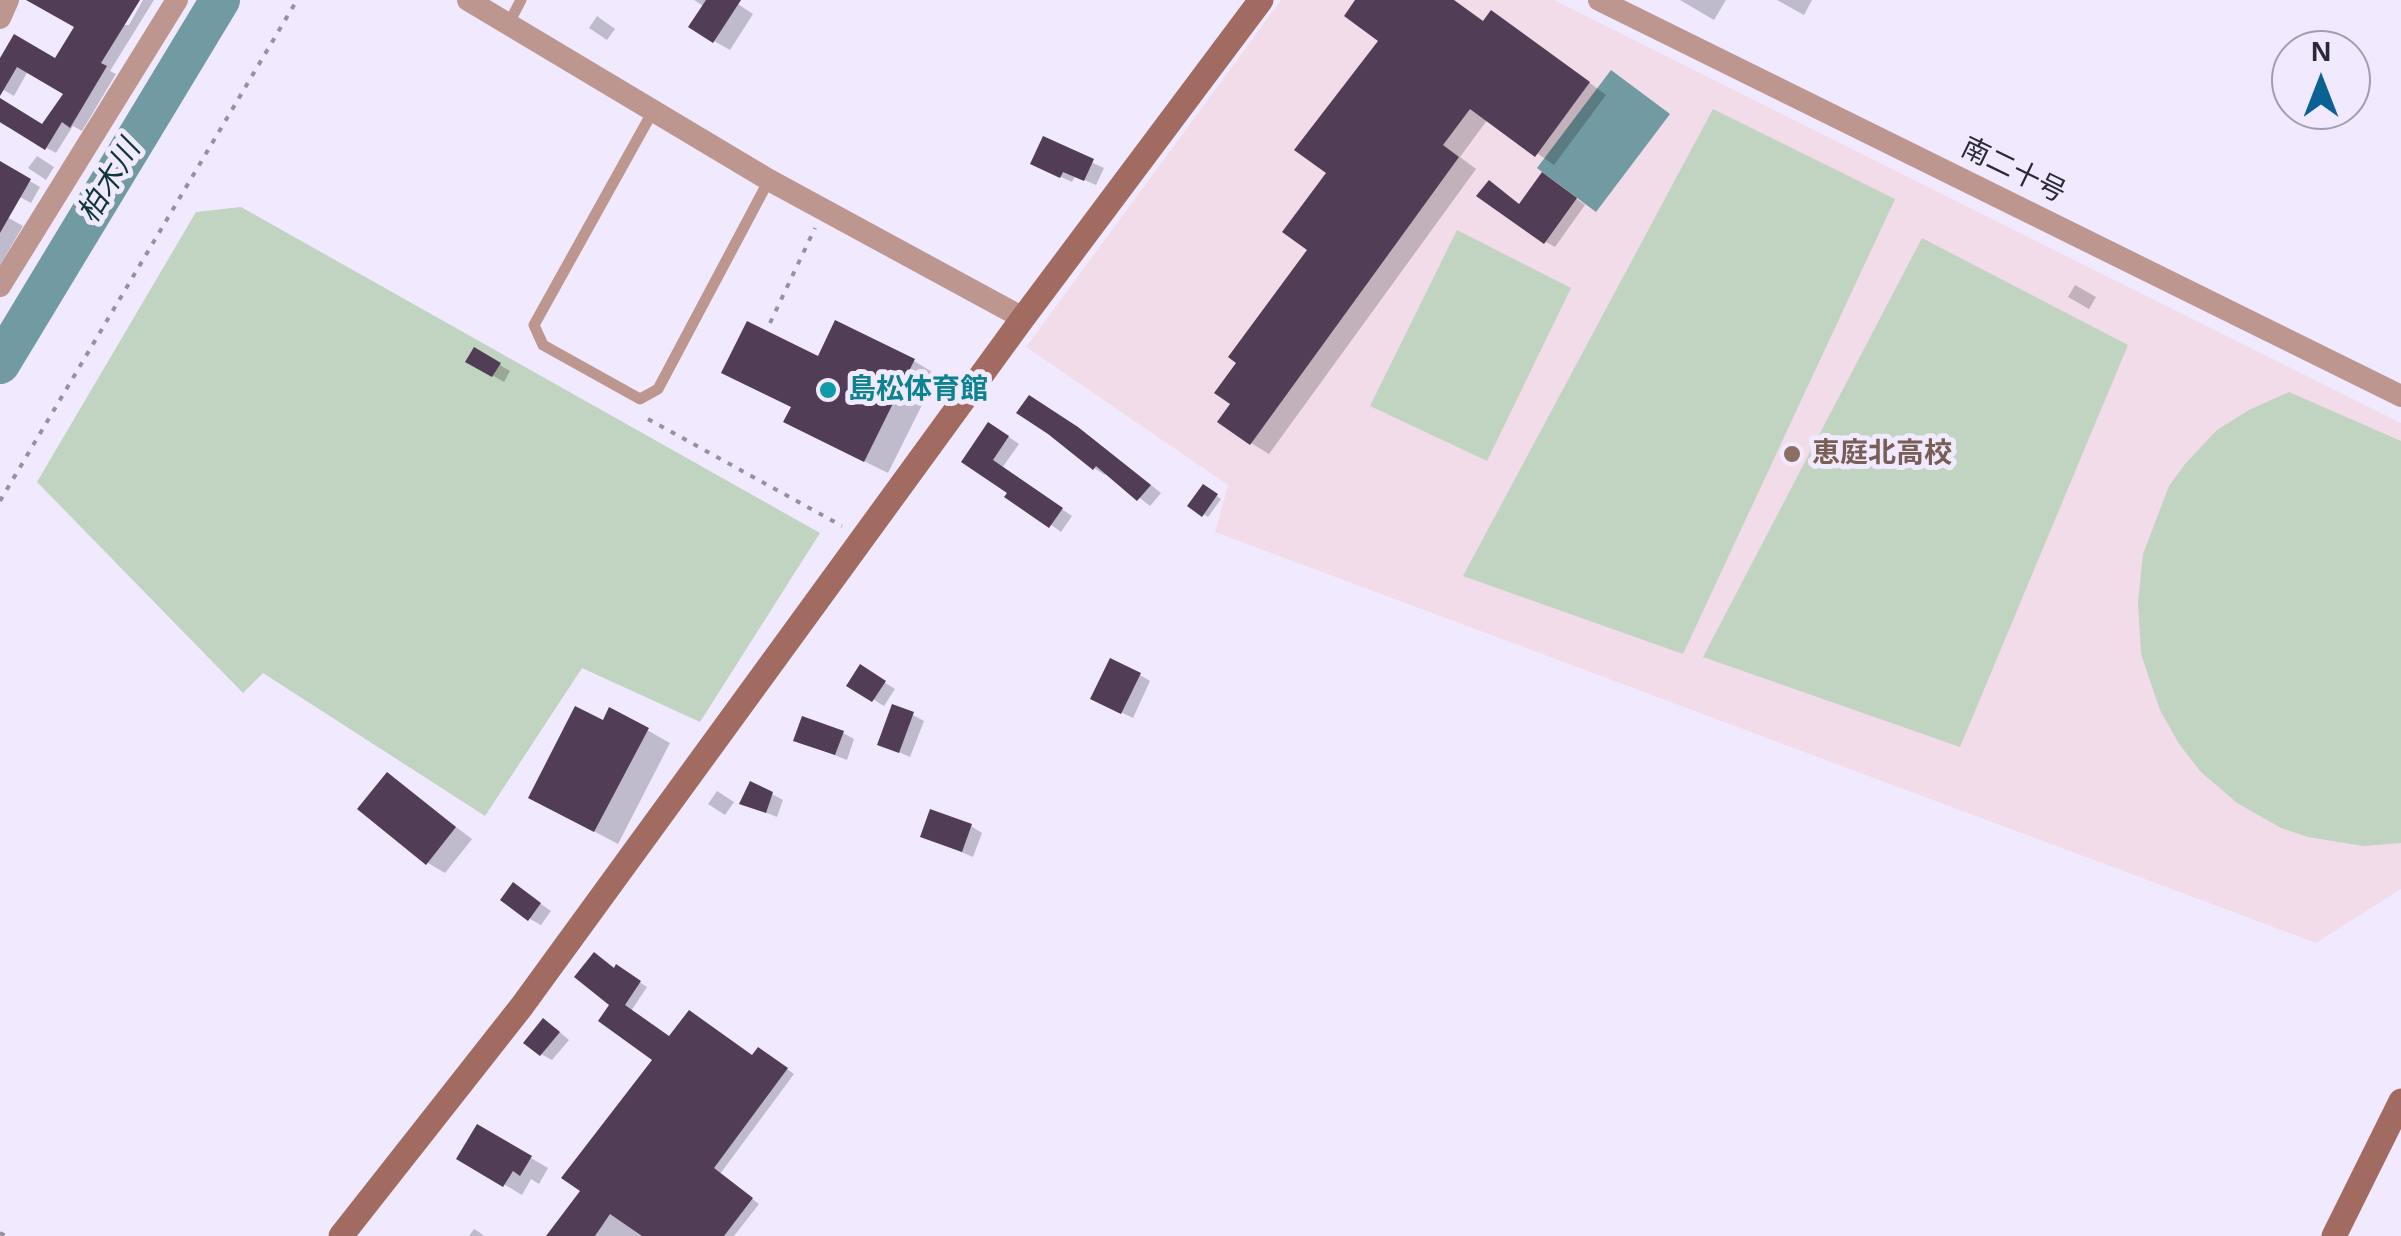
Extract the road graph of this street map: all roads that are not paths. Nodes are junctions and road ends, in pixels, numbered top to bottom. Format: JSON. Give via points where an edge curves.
{"nodes":[{"id":1,"x":8,"y":0,"type":"edge"},
{"id":2,"x":177,"y":0,"type":"edge"},
{"id":3,"x":468,"y":0,"type":"edge"},
{"id":4,"x":521,"y":0,"type":"edge"},
{"id":5,"x":1261,"y":0,"type":"edge"},
{"id":6,"x":1598,"y":0,"type":"edge"},
{"id":7,"x":0,"y":18,"type":"edge"},
{"id":8,"x":510,"y":23,"type":"junction"},
{"id":9,"x":652,"y":112,"type":"junction"},
{"id":10,"x":769,"y":180,"type":"junction"},
{"id":11,"x":0,"y":286,"type":"edge"},
{"id":12,"x":1023,"y":318,"type":"junction"},
{"id":13,"x":2401,"y":396,"type":"edge"},
{"id":14,"x":2401,"y":1101,"type":"edge"},
{"id":15,"x":341,"y":1236,"type":"edge"},
{"id":16,"x":2334,"y":1236,"type":"edge"}],
"edges":[{"from":1,"to":7,"type":"street"},
{"from":2,"to":11,"type":"street"},
{"from":3,"to":8,"type":"street"},
{"from":4,"to":8,"type":"lane"},
{"from":5,"to":12,"type":"street"},
{"from":6,"to":13,"type":"street","name":"南二十号"},
{"from":8,"to":9,"type":"street"},
{"from":9,"to":10,"type":"street"},
{"from":9,"to":10,"type":"lane","via":[[534,325],[542,346],[640,399],[658,389]]},
{"from":10,"to":12,"type":"street"},
{"from":12,"to":15,"type":"street","via":[[522,1006]]},
{"from":14,"to":16,"type":"street"}]}
